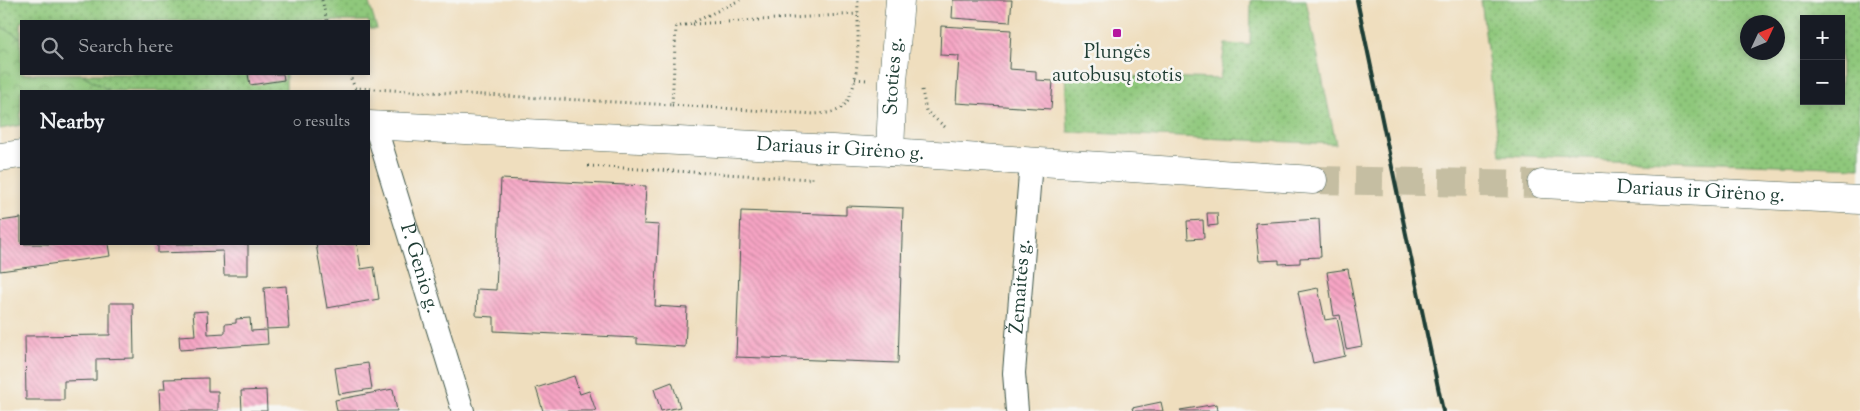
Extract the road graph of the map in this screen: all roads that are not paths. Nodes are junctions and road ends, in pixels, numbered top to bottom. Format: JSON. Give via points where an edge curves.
{"nodes":[{"id":1,"x":900,"y":0,"type":"edge"},
{"id":2,"x":372,"y":125,"type":"edge"},
{"id":3,"x":890,"y":152,"type":"junction"},
{"id":4,"x":20,"y":154,"type":"edge"},
{"id":5,"x":0,"y":157,"type":"edge"},
{"id":6,"x":1031,"y":162,"type":"junction"},
{"id":7,"x":1313,"y":180,"type":"tunnel mouth"},
{"id":8,"x":1542,"y":184,"type":"tunnel mouth"},
{"id":9,"x":1860,"y":200,"type":"edge"},
{"id":10,"x":463,"y":411,"type":"edge"},
{"id":11,"x":1017,"y":411,"type":"edge"}],
"edges":[{"from":1,"to":3,"type":"main road","name":"Stoties g."},
{"from":2,"to":3,"type":"main road","name":"Dariaus ir Girėno g."},
{"from":2,"to":10,"type":"street","name":"P. Genio g."},
{"from":3,"to":6,"type":"main road","name":"Dariaus ir Girėno g."},
{"from":4,"to":5,"type":"main road"},
{"from":6,"to":7,"type":"main road","name":"Dariaus ir Girėno g."},
{"from":6,"to":11,"type":"street","name":"Žemaitės g.","via":[[1014,373]]},
{"from":8,"to":9,"type":"main road","name":"Dariaus ir Girėno g."}]}
